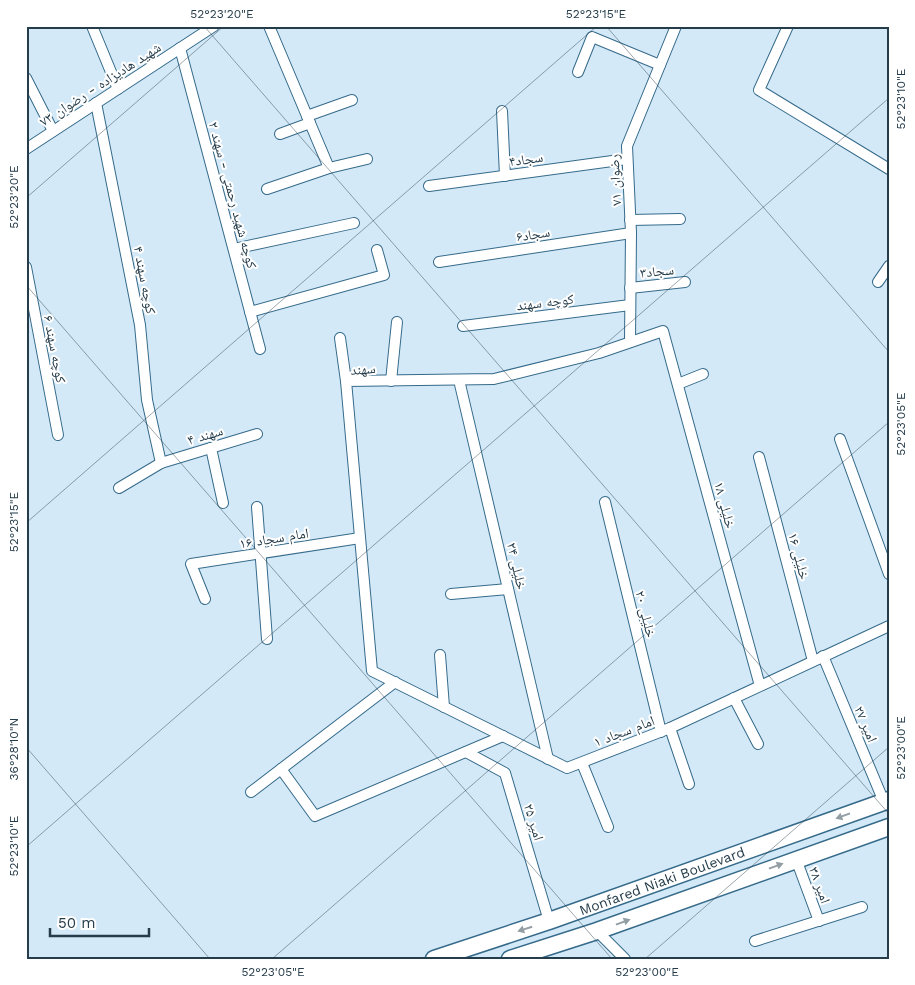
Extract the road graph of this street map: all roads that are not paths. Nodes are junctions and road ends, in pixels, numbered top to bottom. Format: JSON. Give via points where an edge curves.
{"nodes":[{"id":1,"x":92,"y":26,"type":"edge"},
{"id":2,"x":214,"y":26,"type":"edge"},
{"id":3,"x":269,"y":26,"type":"edge"},
{"id":4,"x":676,"y":26,"type":"edge"},
{"id":5,"x":788,"y":26,"type":"edge"},
{"id":6,"x":180,"y":48,"type":"junction"},
{"id":7,"x":660,"y":65,"type":"junction"},
{"id":8,"x":578,"y":72,"type":"dead end"},
{"id":9,"x":26,"y":78,"type":"edge"},
{"id":10,"x":118,"y":89,"type":"junction"},
{"id":11,"x":352,"y":100,"type":"dead end"},
{"id":12,"x":96,"y":103,"type":"junction"},
{"id":13,"x":502,"y":110,"type":"dead end"},
{"id":14,"x":309,"y":120,"type":"junction"},
{"id":15,"x":53,"y":131,"type":"junction"},
{"id":16,"x":280,"y":134,"type":"dead end"},
{"id":17,"x":26,"y":149,"type":"edge"},
{"id":18,"x":368,"y":159,"type":"dead end"},
{"id":19,"x":627,"y":160,"type":"junction"},
{"id":20,"x":329,"y":168,"type":"junction"},
{"id":21,"x":889,"y":169,"type":"edge"},
{"id":22,"x":505,"y":176,"type":"junction"},
{"id":23,"x":430,"y":186,"type":"dead end"},
{"id":24,"x":267,"y":189,"type":"dead end"},
{"id":25,"x":680,"y":219,"type":"dead end"},
{"id":26,"x":630,"y":220,"type":"junction"},
{"id":27,"x":354,"y":223,"type":"dead end"},
{"id":28,"x":631,"y":233,"type":"junction"},
{"id":29,"x":234,"y":249,"type":"junction"},
{"id":30,"x":377,"y":250,"type":"dead end"},
{"id":31,"x":439,"y":262,"type":"dead end"},
{"id":32,"x":889,"y":266,"type":"edge"},
{"id":33,"x":26,"y":267,"type":"edge"},
{"id":34,"x":686,"y":282,"type":"dead end"},
{"id":35,"x":878,"y":282,"type":"dead end"},
{"id":36,"x":630,"y":288,"type":"junction"},
{"id":37,"x":630,"y":304,"type":"junction"},
{"id":38,"x":250,"y":312,"type":"junction"},
{"id":39,"x":397,"y":322,"type":"dead end"},
{"id":40,"x":462,"y":326,"type":"dead end"},
{"id":41,"x":663,"y":331,"type":"joint"},
{"id":42,"x":340,"y":338,"type":"dead end"},
{"id":43,"x":630,"y":342,"type":"junction"},
{"id":44,"x":260,"y":349,"type":"dead end"},
{"id":45,"x":703,"y":374,"type":"dead end"},
{"id":46,"x":459,"y":380,"type":"junction"},
{"id":47,"x":346,"y":381,"type":"junction"},
{"id":48,"x":391,"y":381,"type":"junction"},
{"id":49,"x":678,"y":384,"type":"junction"},
{"id":50,"x":257,"y":434,"type":"dead end"},
{"id":51,"x":58,"y":435,"type":"dead end"},
{"id":52,"x":840,"y":439,"type":"dead end"},
{"id":53,"x":211,"y":448,"type":"junction"},
{"id":54,"x":759,"y":458,"type":"dead end"},
{"id":55,"x":161,"y":463,"type":"junction"},
{"id":56,"x":119,"y":488,"type":"dead end"},
{"id":57,"x":223,"y":502,"type":"dead end"},
{"id":58,"x":606,"y":502,"type":"dead end"},
{"id":59,"x":257,"y":507,"type":"dead end"},
{"id":60,"x":360,"y":538,"type":"junction"},
{"id":61,"x":261,"y":554,"type":"junction"},
{"id":62,"x":889,"y":574,"type":"edge"},
{"id":63,"x":508,"y":589,"type":"junction"},
{"id":64,"x":451,"y":594,"type":"dead end"},
{"id":65,"x":205,"y":599,"type":"dead end"},
{"id":66,"x":889,"y":626,"type":"edge"},
{"id":67,"x":267,"y":639,"type":"dead end"},
{"id":68,"x":440,"y":655,"type":"dead end"},
{"id":69,"x":823,"y":656,"type":"junction"},
{"id":70,"x":813,"y":661,"type":"junction"},
{"id":71,"x":372,"y":670,"type":"joint"},
{"id":72,"x":395,"y":682,"type":"junction"},
{"id":73,"x":760,"y":686,"type":"junction"},
{"id":74,"x":734,"y":698,"type":"junction"},
{"id":75,"x":444,"y":706,"type":"junction"},
{"id":76,"x":666,"y":730,"type":"junction"},
{"id":77,"x":503,"y":736,"type":"junction"},
{"id":78,"x":758,"y":744,"type":"dead end"},
{"id":79,"x":466,"y":752,"type":"junction"},
{"id":80,"x":548,"y":759,"type":"junction"},
{"id":81,"x":582,"y":763,"type":"junction"},
{"id":82,"x":281,"y":769,"type":"junction"},
{"id":83,"x":689,"y":784,"type":"dead end"},
{"id":84,"x":251,"y":792,"type":"dead end"},
{"id":85,"x":887,"y":801,"type":"edge"},
{"id":86,"x":889,"y":826,"type":"edge"},
{"id":87,"x":608,"y":827,"type":"dead end"},
{"id":88,"x":796,"y":859,"type":"junction"},
{"id":89,"x":862,"y":907,"type":"dead end"},
{"id":90,"x":549,"y":921,"type":"junction"},
{"id":91,"x":819,"y":921,"type":"junction"},
{"id":92,"x":597,"y":931,"type":"junction"},
{"id":93,"x":755,"y":941,"type":"dead end"},
{"id":94,"x":556,"y":944,"type":"junction"},
{"id":95,"x":434,"y":959,"type":"edge"},
{"id":96,"x":510,"y":959,"type":"edge"},
{"id":97,"x":625,"y":959,"type":"edge"}],
"edges":[{"from":1,"to":10,"type":"street"},
{"from":2,"to":6,"type":"street","name":"شهید هادیزاده - رضوان ۷۳"},
{"from":3,"to":14,"type":"street"},
{"from":4,"to":7,"type":"street","name":"رضوان ۷۱"},
{"from":5,"to":21,"type":"street","via":[[759,90]]},
{"from":6,"to":10,"type":"street","name":"شهید هادیزاده - رضوان ۷۳"},
{"from":6,"to":29,"type":"street","name":"کوچه شهید رحمتی - سهند ۲"},
{"from":7,"to":8,"type":"street","via":[[592,36]]},
{"from":7,"to":19,"type":"street","name":"رضوان ۷۱","via":[[627,146]]},
{"from":9,"to":15,"type":"street"},
{"from":10,"to":12,"type":"street","name":"شهید هادیزاده - رضوان ۷۳"},
{"from":11,"to":14,"type":"street"},
{"from":12,"to":15,"type":"street","name":"شهید هادیزاده - رضوان ۷۳"},
{"from":12,"to":55,"type":"street","name":"کوچه سهند ۴","via":[[140,325],[147,400]]},
{"from":13,"to":22,"type":"street"},
{"from":14,"to":16,"type":"street"},
{"from":14,"to":20,"type":"street"},
{"from":15,"to":17,"type":"street","name":"شهید هادیزاده - رضوان ۷۳"},
{"from":18,"to":20,"type":"street"},
{"from":19,"to":22,"type":"street","name":"سجاد۴"},
{"from":19,"to":26,"type":"street","name":"رضوان ۷۱"},
{"from":20,"to":24,"type":"street"},
{"from":22,"to":23,"type":"street","name":"سجاد۴"},
{"from":25,"to":26,"type":"street"},
{"from":26,"to":28,"type":"street","name":"رضوان ۷۱"},
{"from":27,"to":29,"type":"street"},
{"from":28,"to":31,"type":"street","name":"سجاد۶"},
{"from":28,"to":36,"type":"street","name":"رضوان ۷۱"},
{"from":29,"to":38,"type":"street","name":"کوچه شهید رحمتی - سهند ۲"},
{"from":30,"to":38,"type":"street","via":[[384,275]]},
{"from":32,"to":35,"type":"street"},
{"from":33,"to":51,"type":"street","name":"کوچه سهند ۶"},
{"from":34,"to":36,"type":"street","name":"سجاد۳"},
{"from":36,"to":37,"type":"street","name":"رضوان ۷۱"},
{"from":37,"to":40,"type":"street","name":"كوچه سهند"},
{"from":37,"to":43,"type":"street","name":"رضوان ۷۱"},
{"from":38,"to":44,"type":"street","name":"کوچه شهید رحمتی - سهند ۲"},
{"from":39,"to":48,"type":"street"},
{"from":41,"to":43,"type":"street","name":"سهند"},
{"from":41,"to":49,"type":"street","name":"خلیلی ۱۸"},
{"from":42,"to":47,"type":"street"},
{"from":43,"to":46,"type":"street","name":"سهند","via":[[494,379]]},
{"from":45,"to":49,"type":"street"},
{"from":46,"to":48,"type":"street","name":"سهند"},
{"from":46,"to":63,"type":"street","name":"خلیلی ۲۴"},
{"from":47,"to":48,"type":"street","name":"سهند"},
{"from":47,"to":60,"type":"street","name":"سهند"},
{"from":49,"to":73,"type":"street","name":"خلیلی ۱۸"},
{"from":50,"to":53,"type":"street","name":"سهند ۴"},
{"from":52,"to":62,"type":"street"},
{"from":53,"to":55,"type":"street","name":"سهند ۴"},
{"from":53,"to":57,"type":"street"},
{"from":54,"to":70,"type":"street","name":"خلیلی ۱۶"},
{"from":55,"to":56,"type":"street","name":"سهند ۴"},
{"from":58,"to":76,"type":"street","name":"خلیلی ۲۰"},
{"from":59,"to":61,"type":"street"},
{"from":60,"to":61,"type":"street","name":"امام سجاد ۱۶"},
{"from":60,"to":71,"type":"street","name":"سهند"},
{"from":61,"to":65,"type":"street","name":"امام سجاد ۱۶","via":[[191,564]]},
{"from":61,"to":67,"type":"street"},
{"from":63,"to":64,"type":"street"},
{"from":63,"to":80,"type":"street","name":"خلیلی ۲۴"},
{"from":66,"to":69,"type":"street","name":"امام سجاد ۱"},
{"from":68,"to":75,"type":"street"},
{"from":69,"to":70,"type":"street","name":"امام سجاد ۱"},
{"from":69,"to":85,"type":"street","name":"امیر ۲۷"},
{"from":70,"to":73,"type":"street","name":"امام سجاد ۱"},
{"from":71,"to":72,"type":"street","name":"امام سجاد ۱"},
{"from":72,"to":75,"type":"street","name":"امام سجاد ۱"},
{"from":72,"to":82,"type":"street"},
{"from":73,"to":74,"type":"street","name":"امام سجاد ۱"},
{"from":74,"to":76,"type":"street","name":"امام سجاد ۱"},
{"from":74,"to":78,"type":"street"},
{"from":75,"to":77,"type":"street","name":"امام سجاد ۱"},
{"from":76,"to":81,"type":"street","name":"امام سجاد ۱"},
{"from":76,"to":83,"type":"street","name":"خلیلی ۲۰"},
{"from":77,"to":79,"type":"street"},
{"from":77,"to":80,"type":"street","name":"امام سجاد ۱"},
{"from":79,"to":82,"type":"street","via":[[315,816]]},
{"from":79,"to":90,"type":"street","name":"امیر ۲۵","via":[[505,773]]},
{"from":80,"to":81,"type":"street","name":"امام سجاد ۱","via":[[568,768]]},
{"from":81,"to":87,"type":"street"},
{"from":82,"to":84,"type":"street"},
{"from":85,"to":90,"type":"main road","name":"Monfared Niaki Boulevard","one_way":true},
{"from":86,"to":88,"type":"main road","name":"Monfared Niaki Boulevard"},
{"from":88,"to":91,"type":"street","name":"امیر ۳۸"},
{"from":92,"to":88,"type":"main road","name":"Monfared Niaki Boulevard","one_way":true},
{"from":89,"to":91,"type":"street"},
{"from":90,"to":94,"type":"main road"},
{"from":90,"to":95,"type":"main road","name":"Monfared Niaki Boulevard","one_way":true},
{"from":91,"to":93,"type":"street"},
{"from":92,"to":94,"type":"main road","name":"Monfared Niaki Boulevard"},
{"from":92,"to":97,"type":"street"},
{"from":94,"to":96,"type":"main road","name":"Monfared Niaki Boulevard"}]}
